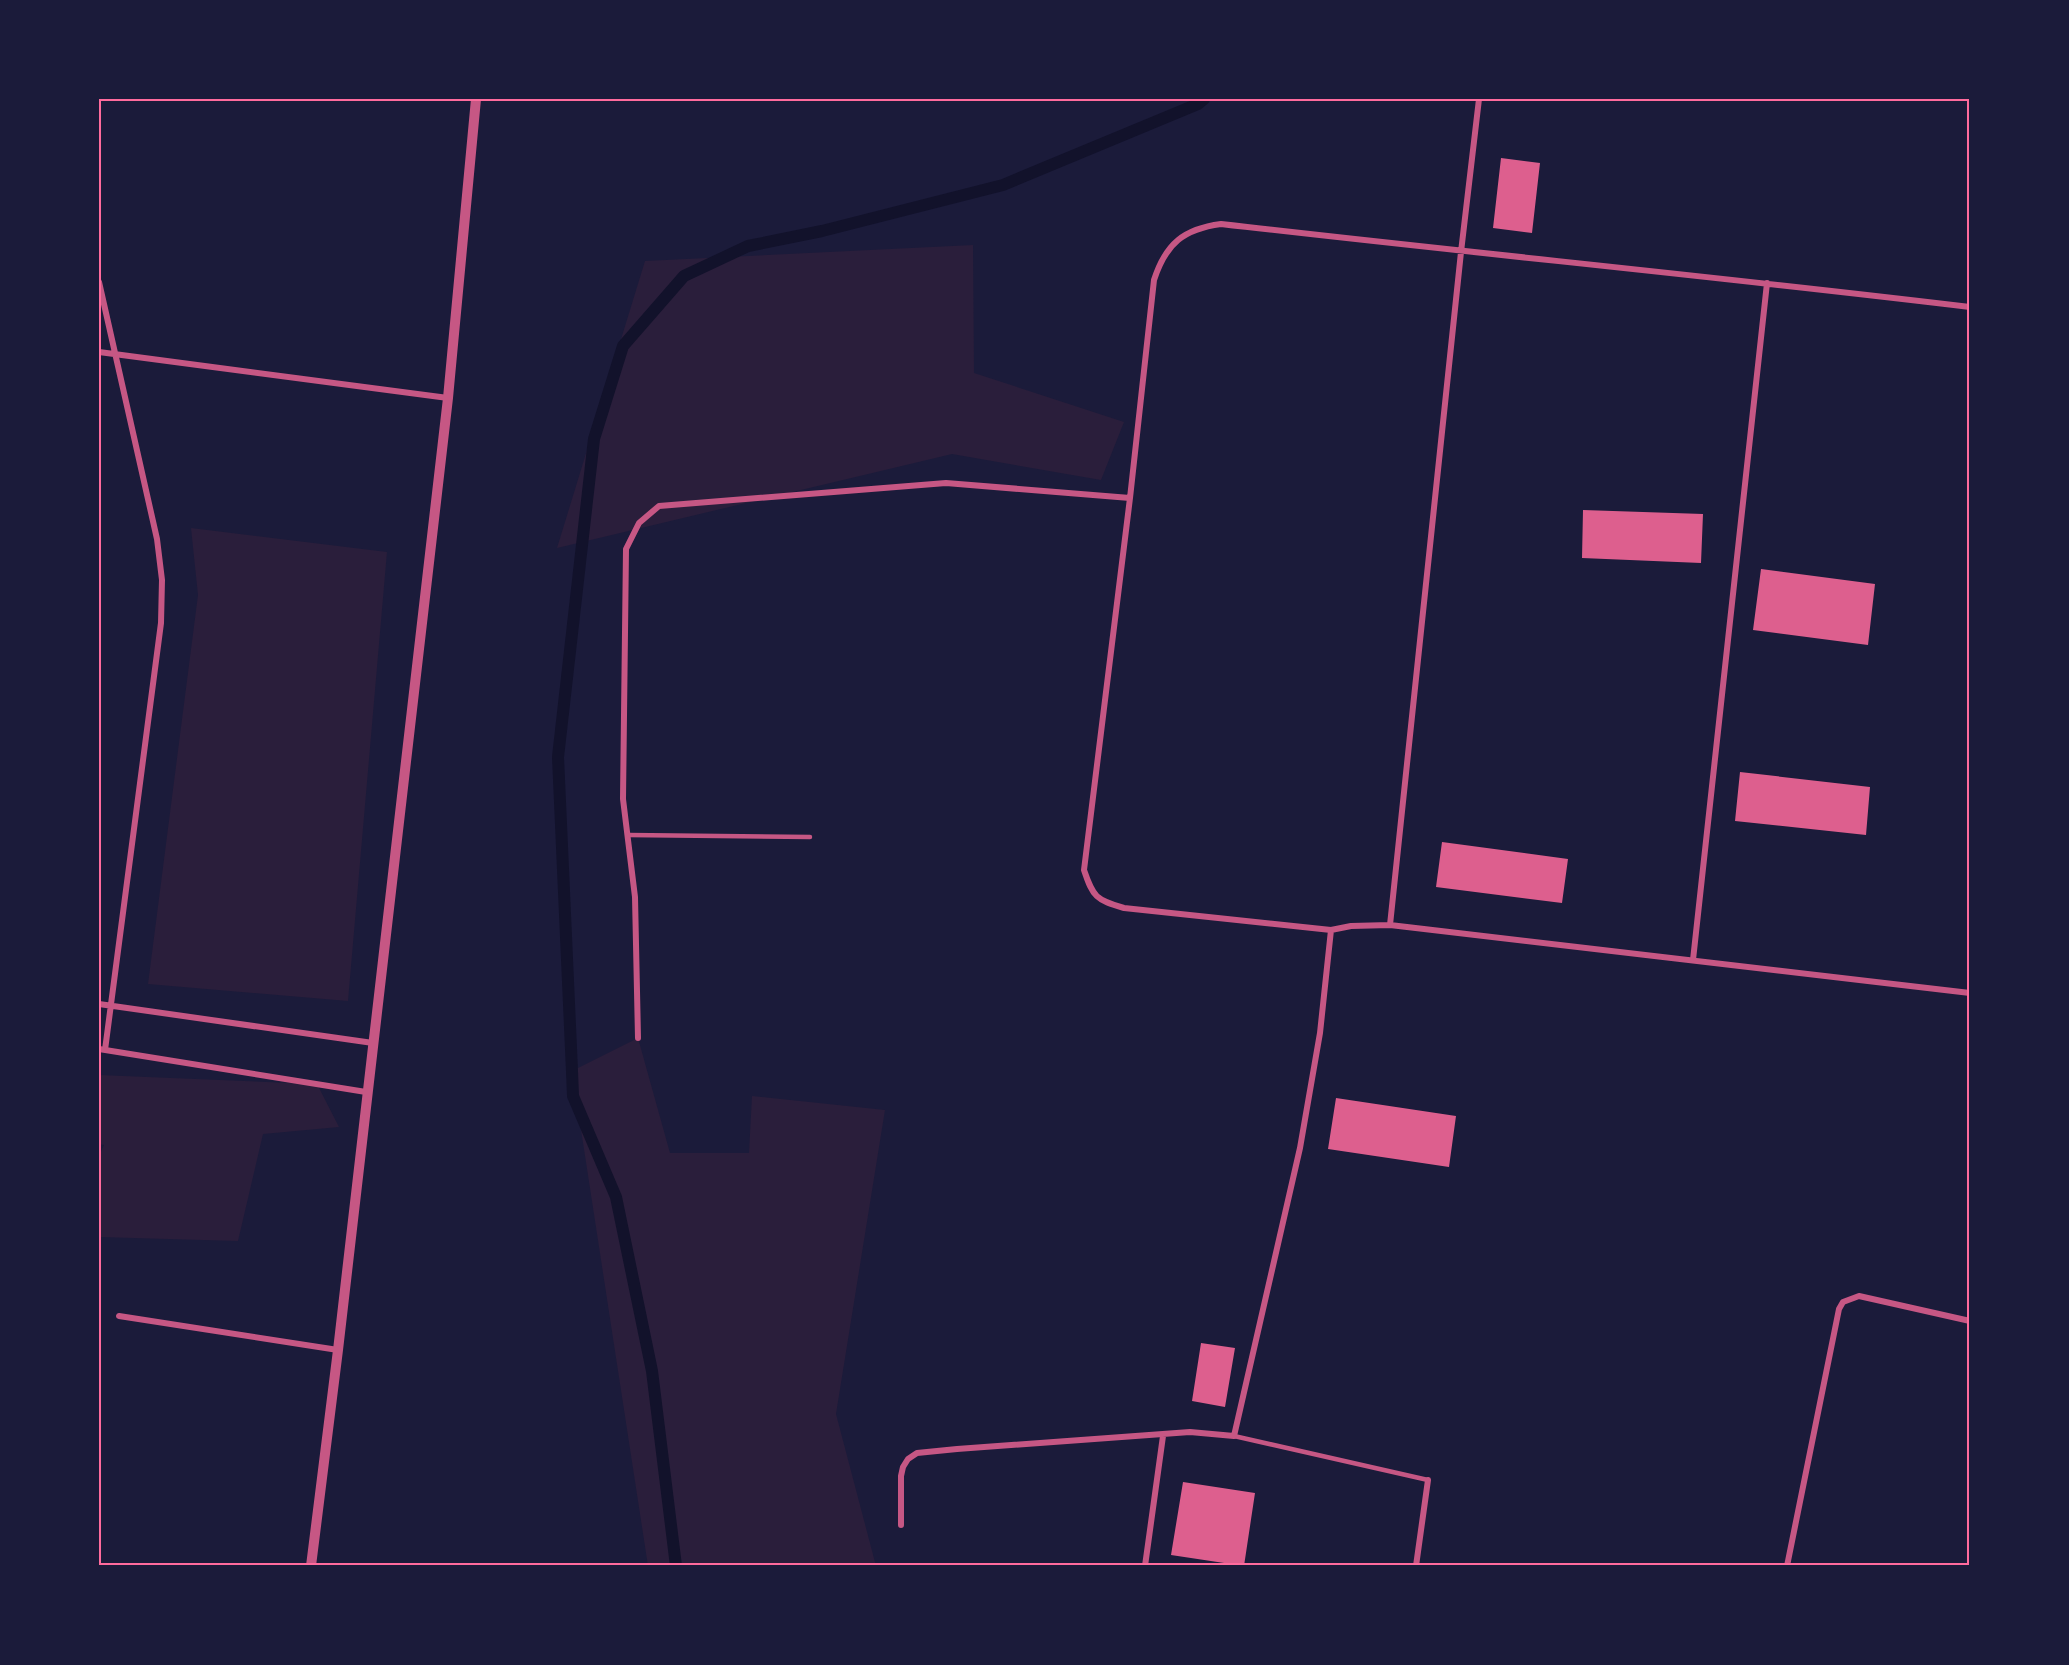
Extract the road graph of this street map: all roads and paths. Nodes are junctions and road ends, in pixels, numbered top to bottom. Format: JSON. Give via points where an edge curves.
{"nodes":[{"id":1,"x":476,"y":99,"type":"edge"},
{"id":2,"x":1479,"y":99,"type":"edge"},
{"id":3,"x":1461,"y":252,"type":"junction"},
{"id":4,"x":99,"y":282,"type":"edge"},
{"id":5,"x":1767,"y":283,"type":"junction"},
{"id":6,"x":1970,"y":307,"type":"edge"},
{"id":7,"x":99,"y":352,"type":"edge"},
{"id":8,"x":116,"y":354,"type":"junction"},
{"id":9,"x":447,"y":398,"type":"junction"},
{"id":10,"x":1130,"y":498,"type":"junction"},
{"id":11,"x":628,"y":835,"type":"junction"},
{"id":12,"x":810,"y":837,"type":"dead end"},
{"id":13,"x":1390,"y":925,"type":"junction"},
{"id":14,"x":1332,"y":930,"type":"junction"},
{"id":15,"x":1693,"y":960,"type":"junction"},
{"id":16,"x":1970,"y":993,"type":"edge"},
{"id":17,"x":99,"y":1004,"type":"edge"},
{"id":18,"x":111,"y":1006,"type":"junction"},
{"id":19,"x":638,"y":1038,"type":"dead end"},
{"id":20,"x":373,"y":1043,"type":"junction"},
{"id":21,"x":102,"y":1049,"type":"edge"},
{"id":22,"x":366,"y":1092,"type":"junction"},
{"id":23,"x":119,"y":1316,"type":"dead end"},
{"id":24,"x":1970,"y":1321,"type":"edge"},
{"id":25,"x":338,"y":1350,"type":"junction"},
{"id":26,"x":1163,"y":1436,"type":"junction"},
{"id":27,"x":1234,"y":1437,"type":"junction"},
{"id":28,"x":1428,"y":1480,"type":"joint"},
{"id":29,"x":901,"y":1525,"type":"dead end"},
{"id":30,"x":311,"y":1566,"type":"edge"},
{"id":31,"x":1145,"y":1566,"type":"edge"},
{"id":32,"x":1416,"y":1566,"type":"edge"},
{"id":33,"x":1787,"y":1566,"type":"edge"}],
"edges":[{"from":1,"to":9,"type":"street"},
{"from":2,"to":3,"type":"street"},
{"from":3,"to":5,"type":"street"},
{"from":3,"to":10,"type":"street","via":[[1221,224],[1201,227],[1183,236],[1169,248],[1154,279]]},
{"from":3,"to":13,"type":"street"},
{"from":4,"to":8,"type":"street"},
{"from":5,"to":6,"type":"street"},
{"from":5,"to":15,"type":"street"},
{"from":7,"to":8,"type":"street"},
{"from":8,"to":9,"type":"street"},
{"from":8,"to":18,"type":"street","via":[[157,539],[162,580],[161,623]]},
{"from":9,"to":20,"type":"street"},
{"from":10,"to":11,"type":"street","via":[[946,483],[659,506],[639,523],[626,549],[623,799]]},
{"from":10,"to":14,"type":"street","via":[[1086,843],[1084,870],[1091,890],[1104,902],[1124,908]]},
{"from":11,"to":12,"type":"lane"},
{"from":11,"to":19,"type":"street","via":[[635,897]]},
{"from":13,"to":14,"type":"street"},
{"from":13,"to":15,"type":"street"},
{"from":14,"to":27,"type":"street","via":[[1320,1033],[1300,1148]]},
{"from":15,"to":16,"type":"street"},
{"from":17,"to":18,"type":"street"},
{"from":18,"to":20,"type":"street"},
{"from":18,"to":21,"type":"street"},
{"from":20,"to":22,"type":"street"},
{"from":21,"to":22,"type":"street"},
{"from":22,"to":25,"type":"street"},
{"from":23,"to":25,"type":"street"},
{"from":24,"to":33,"type":"street","via":[[1859,1296],[1843,1302]]},
{"from":25,"to":30,"type":"street"},
{"from":26,"to":27,"type":"street","via":[[1190,1432]]},
{"from":26,"to":29,"type":"street","via":[[916,1453],[908,1459],[901,1476]]},
{"from":26,"to":31,"type":"street"},
{"from":27,"to":28,"type":"lane"},
{"from":28,"to":32,"type":"street"}]}
